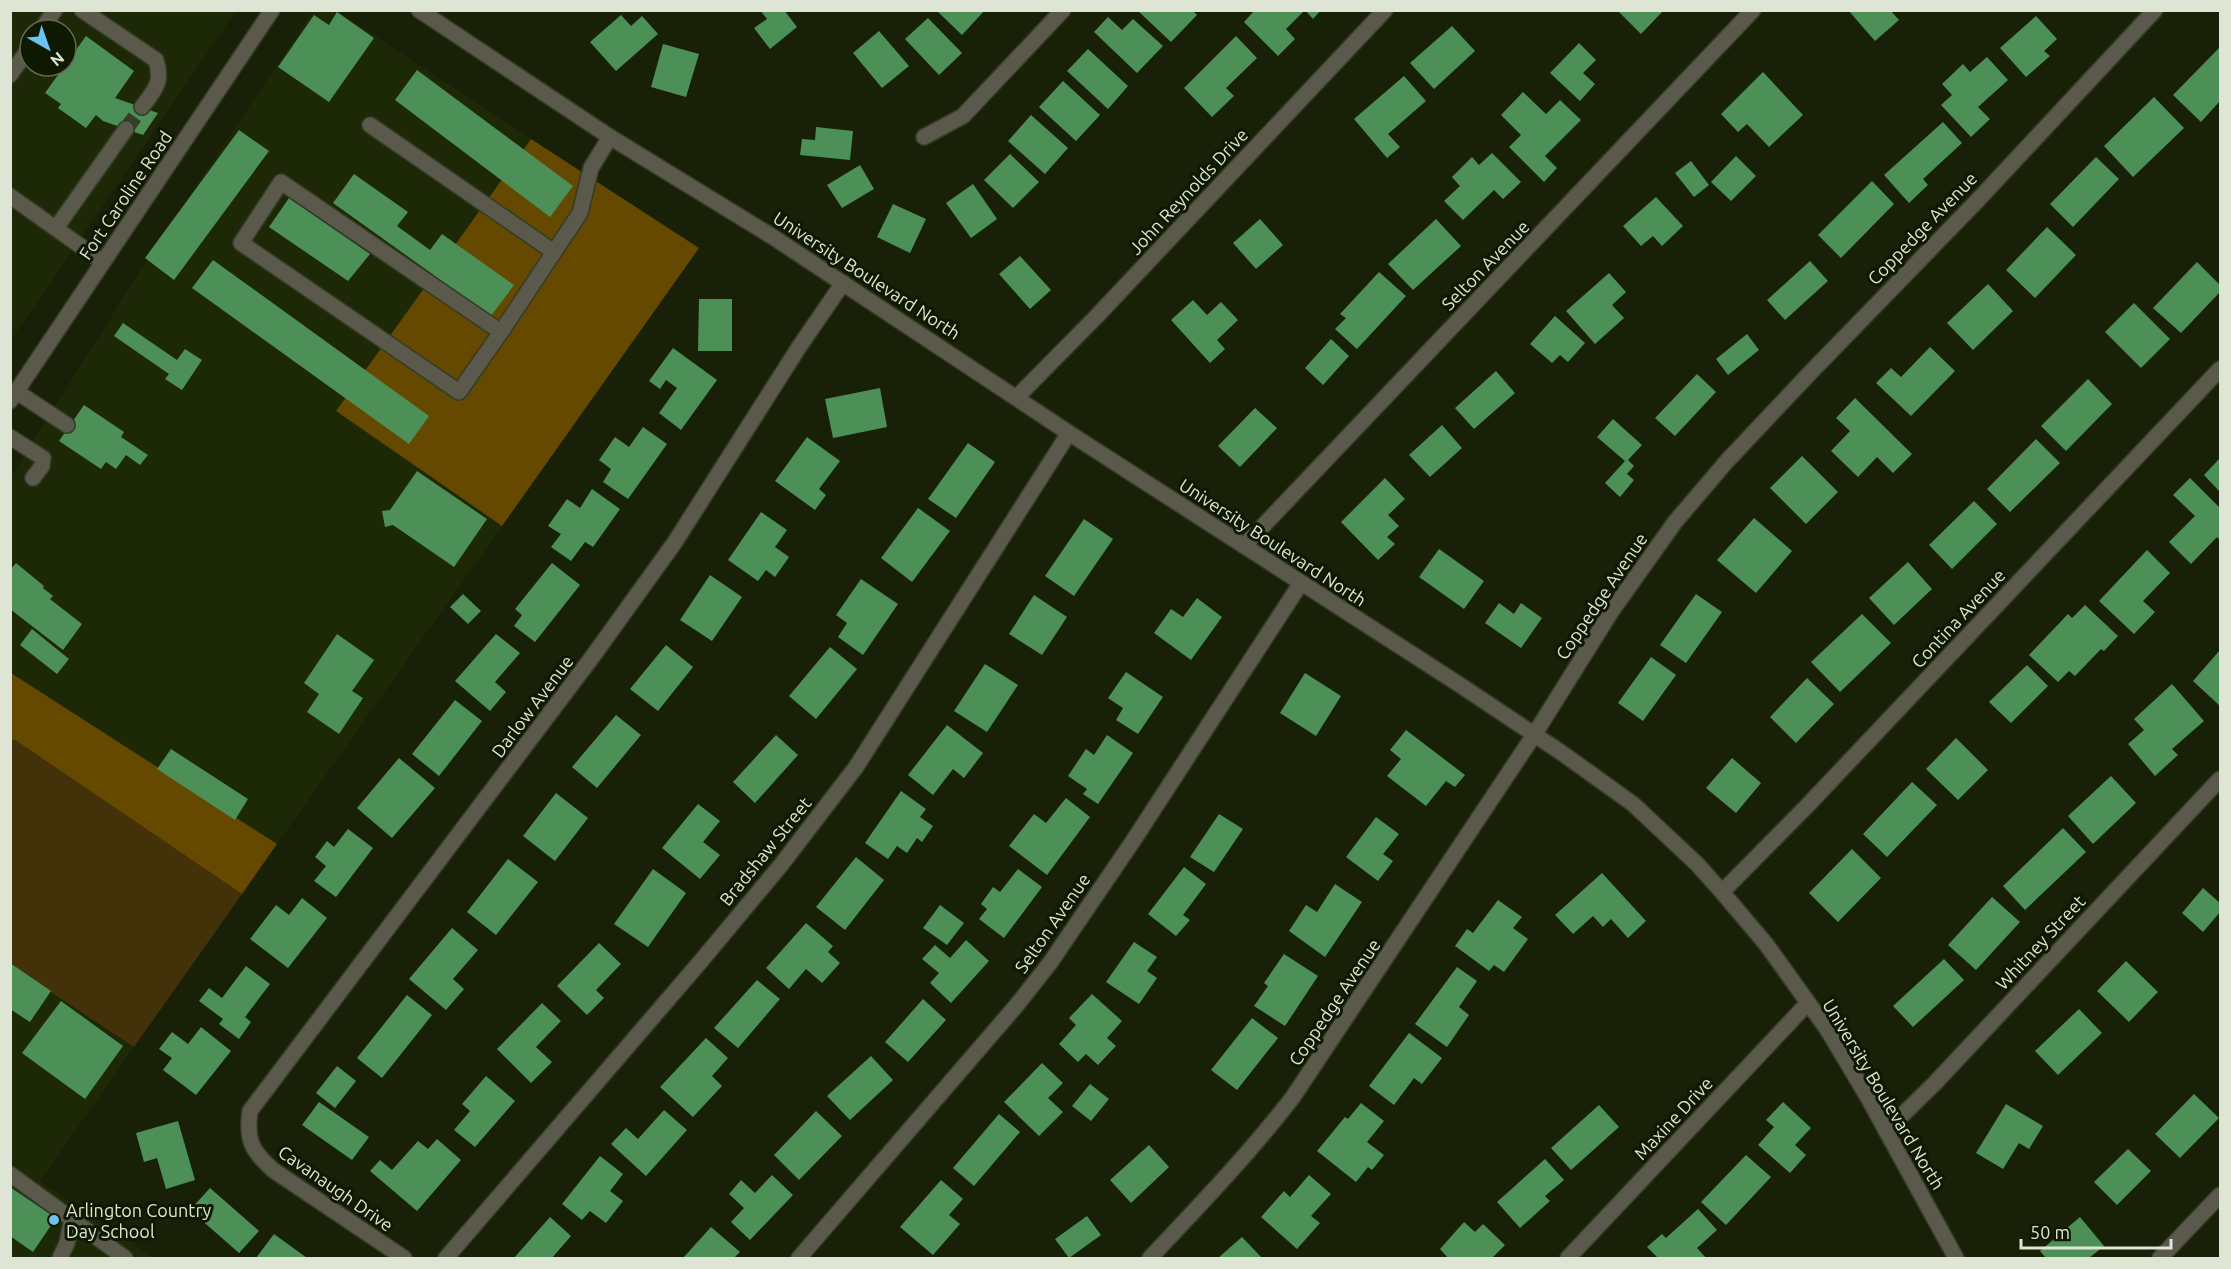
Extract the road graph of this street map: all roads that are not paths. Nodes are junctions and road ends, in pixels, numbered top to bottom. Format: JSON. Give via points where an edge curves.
{"nodes":[{"id":1,"x":81,"y":10,"type":"edge"},
{"id":2,"x":272,"y":10,"type":"edge"},
{"id":3,"x":419,"y":10,"type":"edge"},
{"id":4,"x":1063,"y":10,"type":"edge"},
{"id":5,"x":1385,"y":10,"type":"edge"},
{"id":6,"x":1753,"y":10,"type":"edge"},
{"id":7,"x":2155,"y":10,"type":"edge"},
{"id":8,"x":142,"y":107,"type":"tunnel mouth"},
{"id":9,"x":370,"y":125,"type":"dead end"},
{"id":10,"x":126,"y":129,"type":"tunnel mouth"},
{"id":11,"x":610,"y":136,"type":"junction"},
{"id":12,"x":924,"y":137,"type":"dead end"},
{"id":13,"x":10,"y":196,"type":"edge"},
{"id":14,"x":56,"y":228,"type":"junction"},
{"id":15,"x":554,"y":252,"type":"junction"},
{"id":16,"x":103,"y":262,"type":"junction"},
{"id":17,"x":843,"y":283,"type":"junction"},
{"id":18,"x":501,"y":332,"type":"junction"},
{"id":19,"x":2220,"y":369,"type":"edge"},
{"id":20,"x":14,"y":397,"type":"edge"},
{"id":21,"x":1017,"y":397,"type":"junction"},
{"id":22,"x":67,"y":425,"type":"dead end"},
{"id":23,"x":1069,"y":433,"type":"junction"},
{"id":24,"x":10,"y":437,"type":"edge"},
{"id":25,"x":33,"y":478,"type":"dead end"},
{"id":26,"x":1244,"y":546,"type":"junction"},
{"id":27,"x":1301,"y":583,"type":"junction"},
{"id":28,"x":1534,"y":735,"type":"junction"},
{"id":29,"x":2220,"y":779,"type":"edge"},
{"id":30,"x":1722,"y":892,"type":"junction"},
{"id":31,"x":1807,"y":1004,"type":"junction"},
{"id":32,"x":1886,"y":1131,"type":"junction"},
{"id":33,"x":250,"y":1144,"type":"joint"},
{"id":34,"x":10,"y":1174,"type":"edge"},
{"id":35,"x":2220,"y":1195,"type":"edge"},
{"id":36,"x":72,"y":1218,"type":"junction"},
{"id":37,"x":60,"y":1258,"type":"edge"},
{"id":38,"x":124,"y":1258,"type":"edge"},
{"id":39,"x":404,"y":1258,"type":"edge"},
{"id":40,"x":446,"y":1258,"type":"edge"},
{"id":41,"x":799,"y":1258,"type":"edge"},
{"id":42,"x":1150,"y":1258,"type":"edge"},
{"id":43,"x":1568,"y":1258,"type":"edge"},
{"id":44,"x":1956,"y":1258,"type":"edge"},
{"id":45,"x":2160,"y":1258,"type":"edge"}],
"edges":[{"from":1,"to":8,"type":"street","via":[[156,60],[160,82]]},
{"from":2,"to":16,"type":"street","name":"Fort Caroline Road"},
{"from":3,"to":11,"type":"street","name":"University Boulevard North"},
{"from":4,"to":12,"type":"street","via":[[963,116]]},
{"from":5,"to":21,"type":"street","name":"John Reynolds Drive"},
{"from":6,"to":26,"type":"street","name":"Selton Avenue"},
{"from":7,"to":28,"type":"street","name":"Coppedge Avenue","via":[[1785,400],[1675,522],[1611,612]]},
{"from":9,"to":15,"type":"street"},
{"from":10,"to":14,"type":"street"},
{"from":11,"to":15,"type":"street","via":[[591,168],[580,213]]},
{"from":11,"to":17,"type":"street","name":"University Boulevard North"},
{"from":13,"to":14,"type":"street"},
{"from":14,"to":16,"type":"street"},
{"from":15,"to":18,"type":"street"},
{"from":16,"to":20,"type":"street","name":"Fort Caroline Road"},
{"from":17,"to":21,"type":"street","name":"University Boulevard North"},
{"from":17,"to":33,"type":"street","name":"Darlow Avenue","via":[[675,542],[250,1111]]},
{"from":18,"to":18,"type":"street","via":[[281,182],[241,243],[459,392]]},
{"from":19,"to":30,"type":"street","name":"Contina Avenue"},
{"from":20,"to":22,"type":"street"},
{"from":21,"to":23,"type":"street","name":"University Boulevard North"},
{"from":23,"to":26,"type":"street","name":"University Boulevard North"},
{"from":23,"to":40,"type":"street","name":"Bradshaw Street","via":[[856,767],[701,962]]},
{"from":24,"to":25,"type":"street","via":[[43,458]]},
{"from":26,"to":27,"type":"street","name":"University Boulevard North"},
{"from":27,"to":28,"type":"street","name":"University Boulevard North"},
{"from":27,"to":41,"type":"street","name":"Selton Avenue","via":[[1050,963]]},
{"from":28,"to":30,"type":"street","name":"University Boulevard North","via":[[1633,804]]},
{"from":28,"to":42,"type":"street","name":"Coppedge Avenue","via":[[1293,1097],[1207,1200]]},
{"from":29,"to":32,"type":"street","name":"Whitney Street"},
{"from":30,"to":31,"type":"street","name":"University Boulevard North","via":[[1766,944]]},
{"from":31,"to":32,"type":"street","name":"University Boulevard North","via":[[1827,1029]]},
{"from":31,"to":43,"type":"street","name":"Maxine Drive"},
{"from":32,"to":44,"type":"street","name":"University Boulevard North"},
{"from":33,"to":39,"type":"street","name":"Cavanaugh Drive","via":[[273,1170]]},
{"from":34,"to":36,"type":"street"},
{"from":35,"to":45,"type":"street"},
{"from":36,"to":37,"type":"street"},
{"from":36,"to":38,"type":"street"}]}
